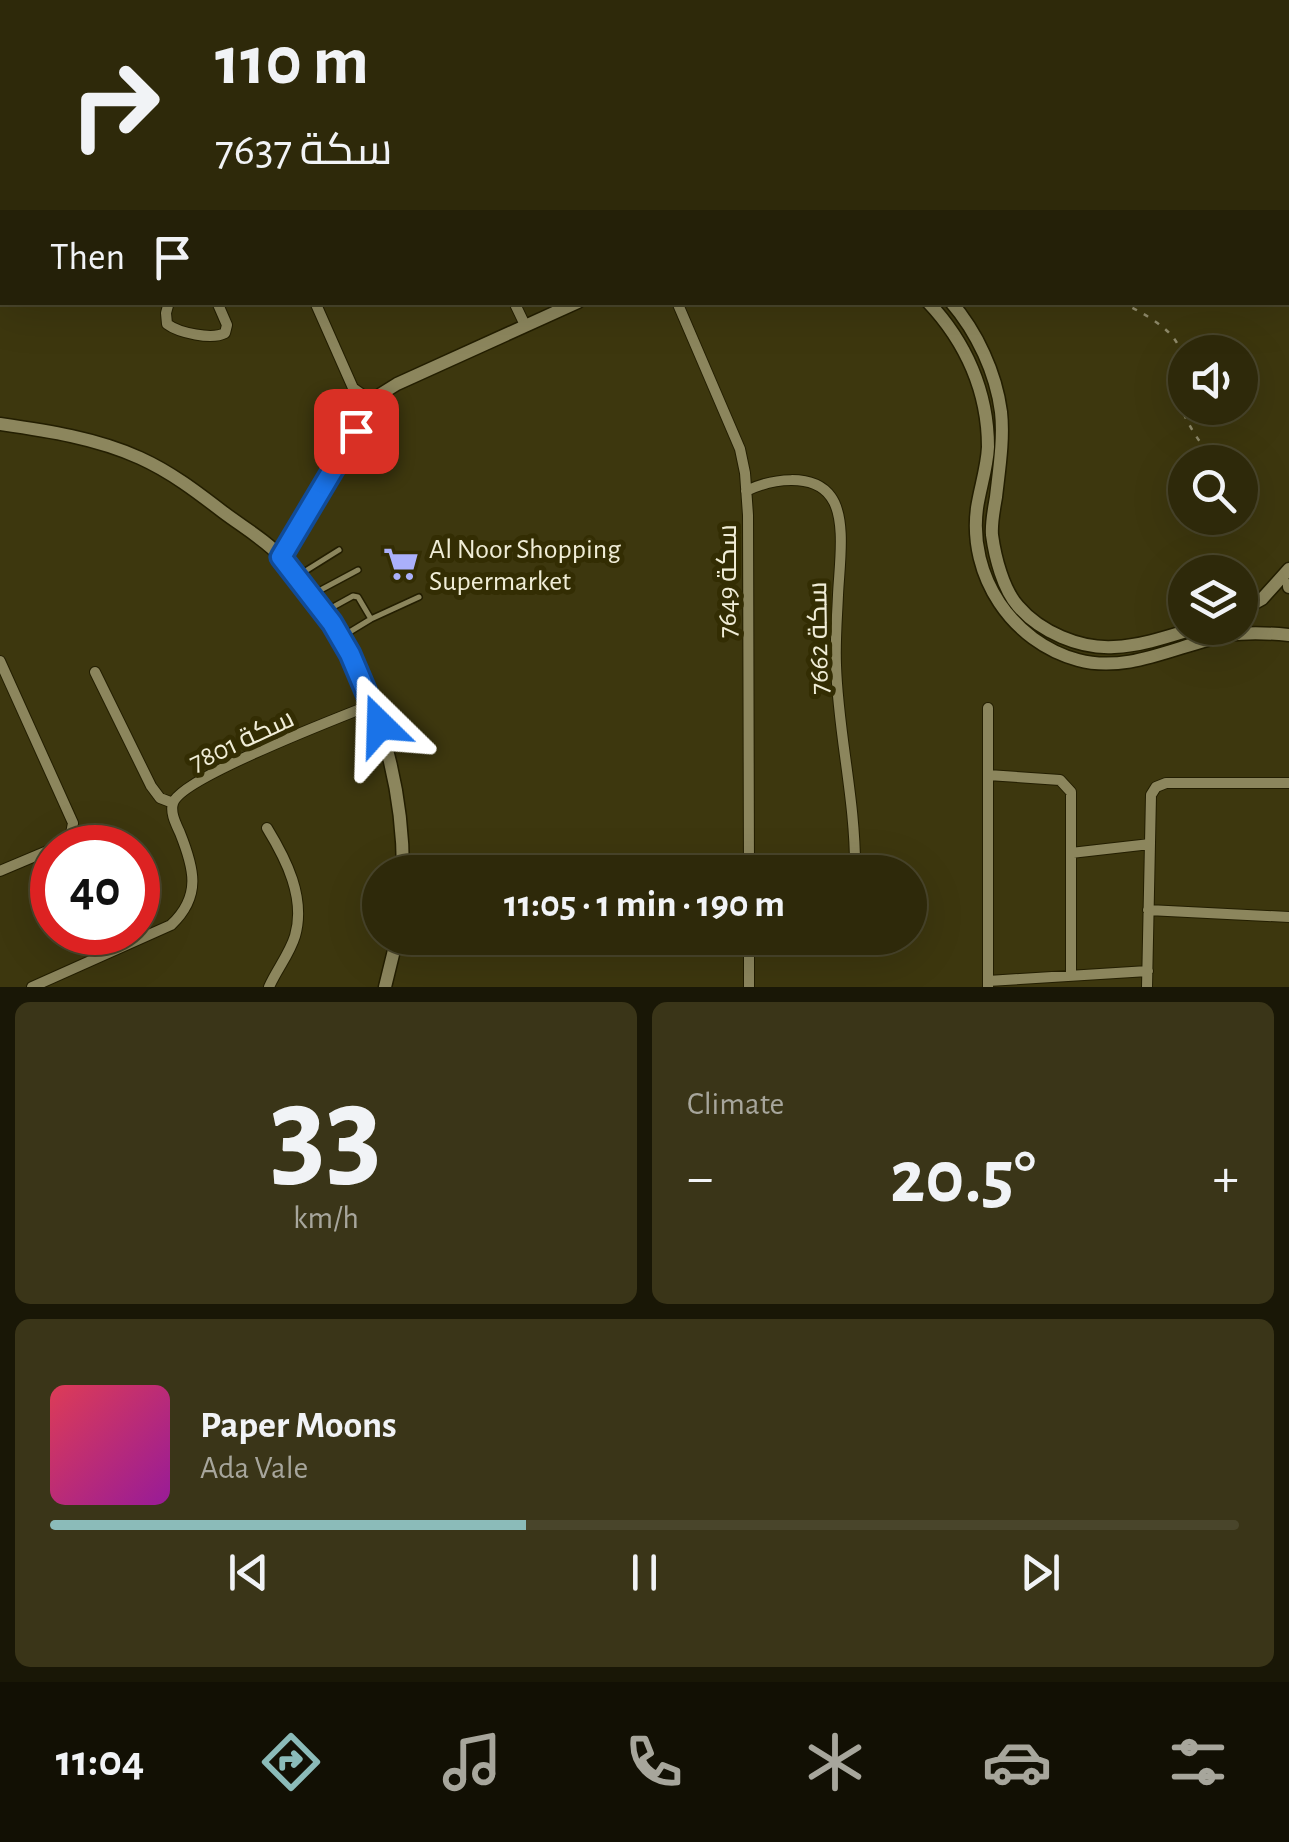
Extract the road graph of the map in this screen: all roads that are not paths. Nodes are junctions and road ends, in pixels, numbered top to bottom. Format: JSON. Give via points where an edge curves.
{"nodes":[{"id":1,"x":167,"y":305,"type":"edge"},
{"id":2,"x":218,"y":305,"type":"edge"},
{"id":3,"x":316,"y":305,"type":"edge"},
{"id":4,"x":515,"y":305,"type":"edge"},
{"id":5,"x":571,"y":305,"type":"edge"},
{"id":6,"x":678,"y":305,"type":"edge"},
{"id":7,"x":931,"y":305,"type":"edge"},
{"id":8,"x":953,"y":305,"type":"edge"},
{"id":9,"x":524,"y":325,"type":"junction"},
{"id":10,"x":373,"y":402,"type":"junction"},
{"id":11,"x":0,"y":424,"type":"edge"},
{"id":12,"x":746,"y":491,"type":"junction"},
{"id":13,"x":339,"y":550,"type":"dead end"},
{"id":14,"x":281,"y":557,"type":"junction"},
{"id":15,"x":1289,"y":569,"type":"edge"},
{"id":16,"x":358,"y":570,"type":"dead end"},
{"id":17,"x":296,"y":576,"type":"junction"},
{"id":18,"x":312,"y":595,"type":"junction"},
{"id":19,"x":419,"y":597,"type":"dead end"},
{"id":20,"x":1258,"y":601,"type":"edge"},
{"id":21,"x":324,"y":612,"type":"junction"},
{"id":22,"x":371,"y":619,"type":"junction"},
{"id":23,"x":1168,"y":635,"type":"edge"},
{"id":24,"x":1289,"y":635,"type":"edge"},
{"id":25,"x":340,"y":638,"type":"junction"},
{"id":26,"x":0,"y":660,"type":"edge"},
{"id":27,"x":95,"y":672,"type":"dead end"},
{"id":28,"x":373,"y":704,"type":"junction"},
{"id":29,"x":988,"y":708,"type":"dead end"},
{"id":30,"x":988,"y":776,"type":"junction"},
{"id":31,"x":1289,"y":782,"type":"edge"},
{"id":32,"x":173,"y":803,"type":"junction"},
{"id":33,"x":73,"y":825,"type":"edge"},
{"id":34,"x":267,"y":828,"type":"dead end"},
{"id":35,"x":1150,"y":844,"type":"junction"},
{"id":36,"x":1071,"y":853,"type":"junction"},
{"id":37,"x":403,"y":855,"type":"edge"},
{"id":38,"x":749,"y":855,"type":"edge"},
{"id":39,"x":853,"y":855,"type":"edge"},
{"id":40,"x":30,"y":858,"type":"edge"},
{"id":41,"x":0,"y":871,"type":"edge"},
{"id":42,"x":1148,"y":910,"type":"junction"},
{"id":43,"x":1289,"y":917,"type":"edge"},
{"id":44,"x":393,"y":955,"type":"edge"},
{"id":45,"x":749,"y":955,"type":"edge"},
{"id":46,"x":1148,"y":971,"type":"junction"},
{"id":47,"x":1071,"y":976,"type":"junction"},
{"id":48,"x":988,"y":984,"type":"edge"},
{"id":49,"x":33,"y":987,"type":"edge"},
{"id":50,"x":268,"y":987,"type":"edge"},
{"id":51,"x":385,"y":987,"type":"edge"},
{"id":52,"x":749,"y":987,"type":"edge"},
{"id":53,"x":1147,"y":987,"type":"edge"}],
"edges":[{"from":1,"to":2,"type":"street","via":[[166,324],[173,329],[216,338],[227,326]]},
{"from":3,"to":10,"type":"street","via":[[353,388]]},
{"from":4,"to":9,"type":"street"},
{"from":5,"to":9,"type":"street"},
{"from":6,"to":12,"type":"street","name":"سكة 7649","via":[[740,449]]},
{"from":7,"to":24,"type":"street","via":[[968,356],[978,384],[988,448],[977,542],[983,574],[1010,618],[1051,649],[1080,661],[1112,663],[1228,636]]},
{"from":8,"to":23,"type":"street","via":[[991,370],[1001,413],[992,533],[1018,606],[1086,646]]},
{"from":9,"to":10,"type":"street","via":[[397,384]]},
{"from":10,"to":14,"type":"street"},
{"from":11,"to":14,"type":"street","via":[[140,458],[186,483]]},
{"from":12,"to":38,"type":"street","name":"سكة 7649"},
{"from":12,"to":39,"type":"street","name":"سكة 7662","via":[[763,482],[796,480],[818,483],[833,499],[840,525],[836,665]]},
{"from":13,"to":17,"type":"lane"},
{"from":14,"to":17,"type":"street"},
{"from":15,"to":20,"type":"street"},
{"from":16,"to":18,"type":"lane"},
{"from":17,"to":18,"type":"street"},
{"from":18,"to":21,"type":"street"},
{"from":19,"to":22,"type":"lane"},
{"from":21,"to":22,"type":"lane","via":[[353,596]]},
{"from":21,"to":25,"type":"street"},
{"from":22,"to":25,"type":"lane"},
{"from":25,"to":28,"type":"street"},
{"from":26,"to":33,"type":"street"},
{"from":27,"to":32,"type":"street","via":[[151,786]]},
{"from":28,"to":32,"type":"street","name":"سكة 7801","via":[[208,775]]},
{"from":28,"to":37,"type":"street","via":[[388,750]]},
{"from":29,"to":30,"type":"street"},
{"from":30,"to":36,"type":"street","via":[[1066,784]]},
{"from":30,"to":48,"type":"street"},
{"from":31,"to":35,"type":"street","via":[[1156,787],[1150,795]]},
{"from":32,"to":49,"type":"street","name":"سكة 7801","via":[[193,877],[180,916]]},
{"from":34,"to":50,"type":"street","via":[[287,860],[297,911],[295,936]]},
{"from":35,"to":36,"type":"street"},
{"from":35,"to":42,"type":"street"},
{"from":36,"to":47,"type":"street"},
{"from":40,"to":41,"type":"street"},
{"from":42,"to":43,"type":"street"},
{"from":42,"to":46,"type":"street"},
{"from":44,"to":51,"type":"street"},
{"from":45,"to":52,"type":"street"},
{"from":46,"to":47,"type":"street"},
{"from":46,"to":53,"type":"street"},
{"from":47,"to":48,"type":"street"}]}
